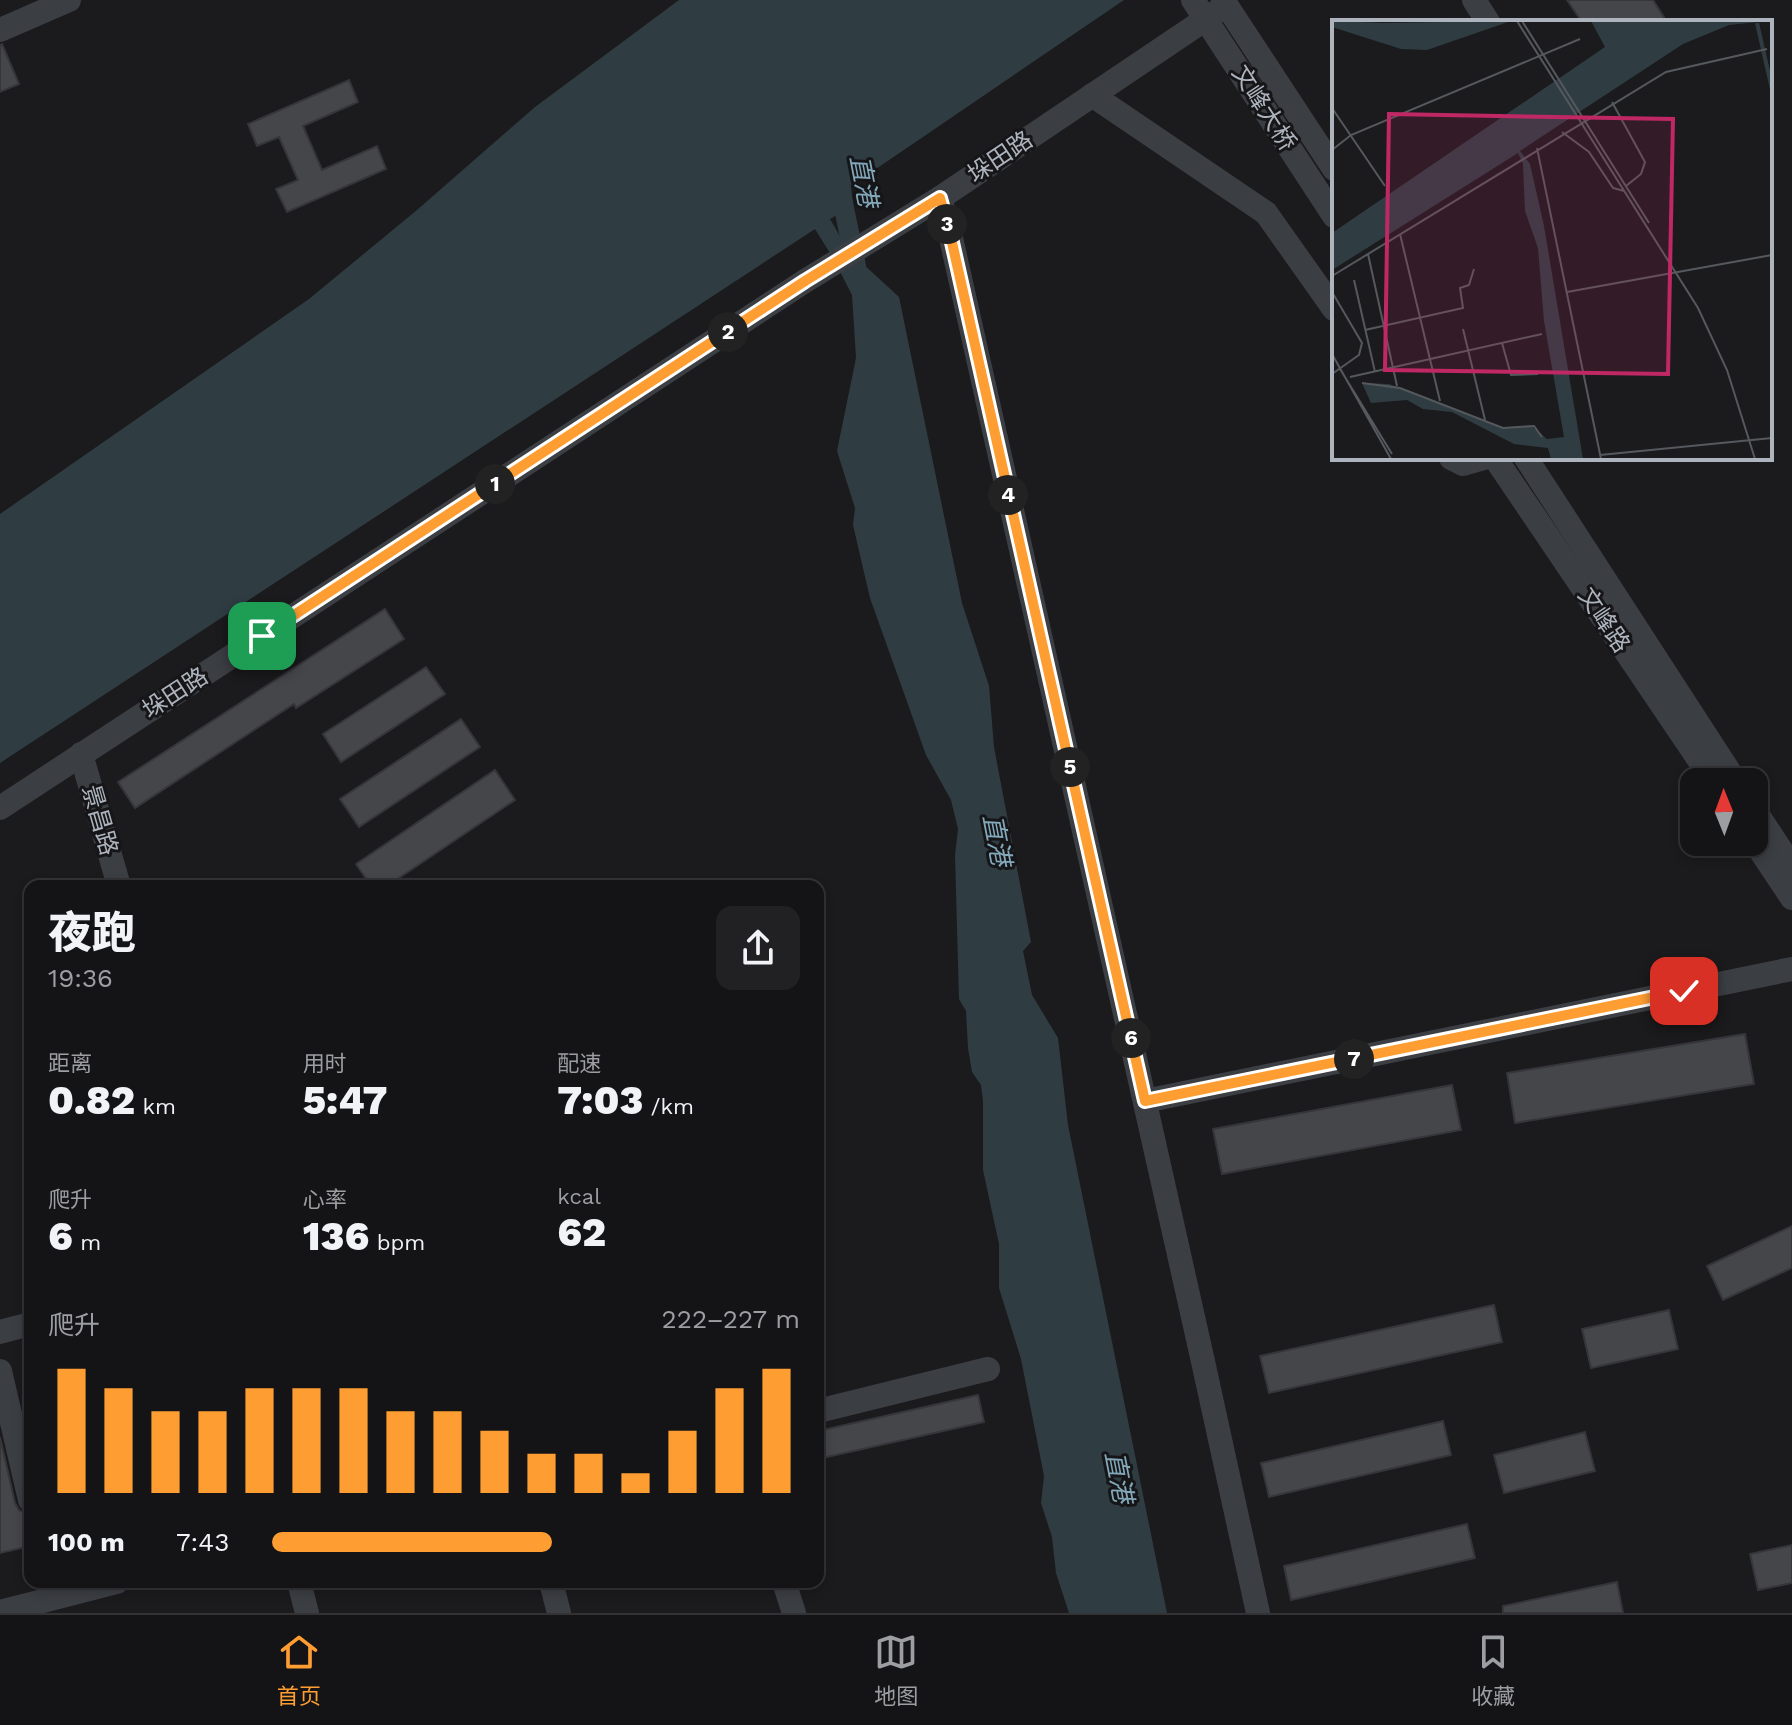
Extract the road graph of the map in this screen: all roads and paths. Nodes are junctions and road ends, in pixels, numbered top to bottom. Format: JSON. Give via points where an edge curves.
{"nodes":[{"id":1,"x":69,"y":0,"type":"edge"},
{"id":2,"x":1193,"y":0,"type":"edge"},
{"id":3,"x":1223,"y":0,"type":"edge"},
{"id":4,"x":1234,"y":0,"type":"edge"},
{"id":5,"x":1474,"y":0,"type":"edge"},
{"id":6,"x":1487,"y":20,"type":"edge"},
{"id":7,"x":0,"y":30,"type":"edge"},
{"id":8,"x":1092,"y":95,"type":"junction"},
{"id":9,"x":1332,"y":166,"type":"edge"},
{"id":10,"x":940,"y":198,"type":"junction"},
{"id":11,"x":1332,"y":213,"type":"edge"},
{"id":12,"x":1332,"y":306,"type":"edge"},
{"id":13,"x":1455,"y":460,"type":"edge"},
{"id":14,"x":1477,"y":460,"type":"edge"},
{"id":15,"x":1496,"y":460,"type":"edge"},
{"id":16,"x":1527,"y":460,"type":"edge"},
{"id":17,"x":81,"y":754,"type":"junction"},
{"id":18,"x":1705,"y":768,"type":"edge"},
{"id":19,"x":1727,"y":768,"type":"edge"},
{"id":20,"x":0,"y":808,"type":"edge"},
{"id":21,"x":1768,"y":830,"type":"edge"},
{"id":22,"x":1764,"y":856,"type":"edge"},
{"id":23,"x":1792,"y":867,"type":"edge"},
{"id":24,"x":117,"y":880,"type":"edge"},
{"id":25,"x":1792,"y":898,"type":"edge"},
{"id":26,"x":1792,"y":969,"type":"edge"},
{"id":27,"x":1145,"y":1101,"type":"junction"},
{"id":28,"x":24,"y":1326,"type":"edge"},
{"id":29,"x":0,"y":1332,"type":"edge"},
{"id":30,"x":988,"y":1369,"type":"dead end"},
{"id":31,"x":0,"y":1371,"type":"edge"},
{"id":32,"x":824,"y":1410,"type":"edge"},
{"id":33,"x":24,"y":1474,"type":"edge"},
{"id":34,"x":93,"y":1588,"type":"edge"},
{"id":35,"x":301,"y":1588,"type":"edge"},
{"id":36,"x":553,"y":1588,"type":"edge"},
{"id":37,"x":786,"y":1588,"type":"edge"},
{"id":38,"x":53,"y":1598,"type":"edge"},
{"id":39,"x":0,"y":1612,"type":"edge"},
{"id":40,"x":307,"y":1613,"type":"edge"},
{"id":41,"x":559,"y":1613,"type":"edge"},
{"id":42,"x":794,"y":1613,"type":"edge"},
{"id":43,"x":1258,"y":1613,"type":"edge"}],
"edges":[{"from":1,"to":7,"type":"street"},
{"from":2,"to":11,"type":"street","name":"文峰大桥","bridge":true},
{"from":3,"to":9,"type":"street","name":"文峰大桥","bridge":true},
{"from":4,"to":8,"type":"street","name":"垛田路"},
{"from":5,"to":6,"type":"street"},
{"from":8,"to":10,"type":"street","name":"垛田路"},
{"from":8,"to":12,"type":"street","via":[[1266,213]]},
{"from":10,"to":17,"type":"street","name":"垛田路"},
{"from":10,"to":27,"type":"street"},
{"from":13,"to":14,"type":"street"},
{"from":15,"to":18,"type":"street","name":"文峰路"},
{"from":16,"to":19,"type":"street","name":"文峰路"},
{"from":17,"to":20,"type":"street","name":"垛田路"},
{"from":17,"to":24,"type":"street","name":"景昌路"},
{"from":21,"to":23,"type":"street"},
{"from":22,"to":25,"type":"street"},
{"from":26,"to":27,"type":"street"},
{"from":27,"to":43,"type":"street"},
{"from":28,"to":29,"type":"street"},
{"from":30,"to":32,"type":"street"},
{"from":31,"to":33,"type":"street"},
{"from":34,"to":38,"type":"street"},
{"from":35,"to":40,"type":"street"},
{"from":36,"to":41,"type":"street"},
{"from":37,"to":42,"type":"street"},
{"from":38,"to":39,"type":"street"}]}
